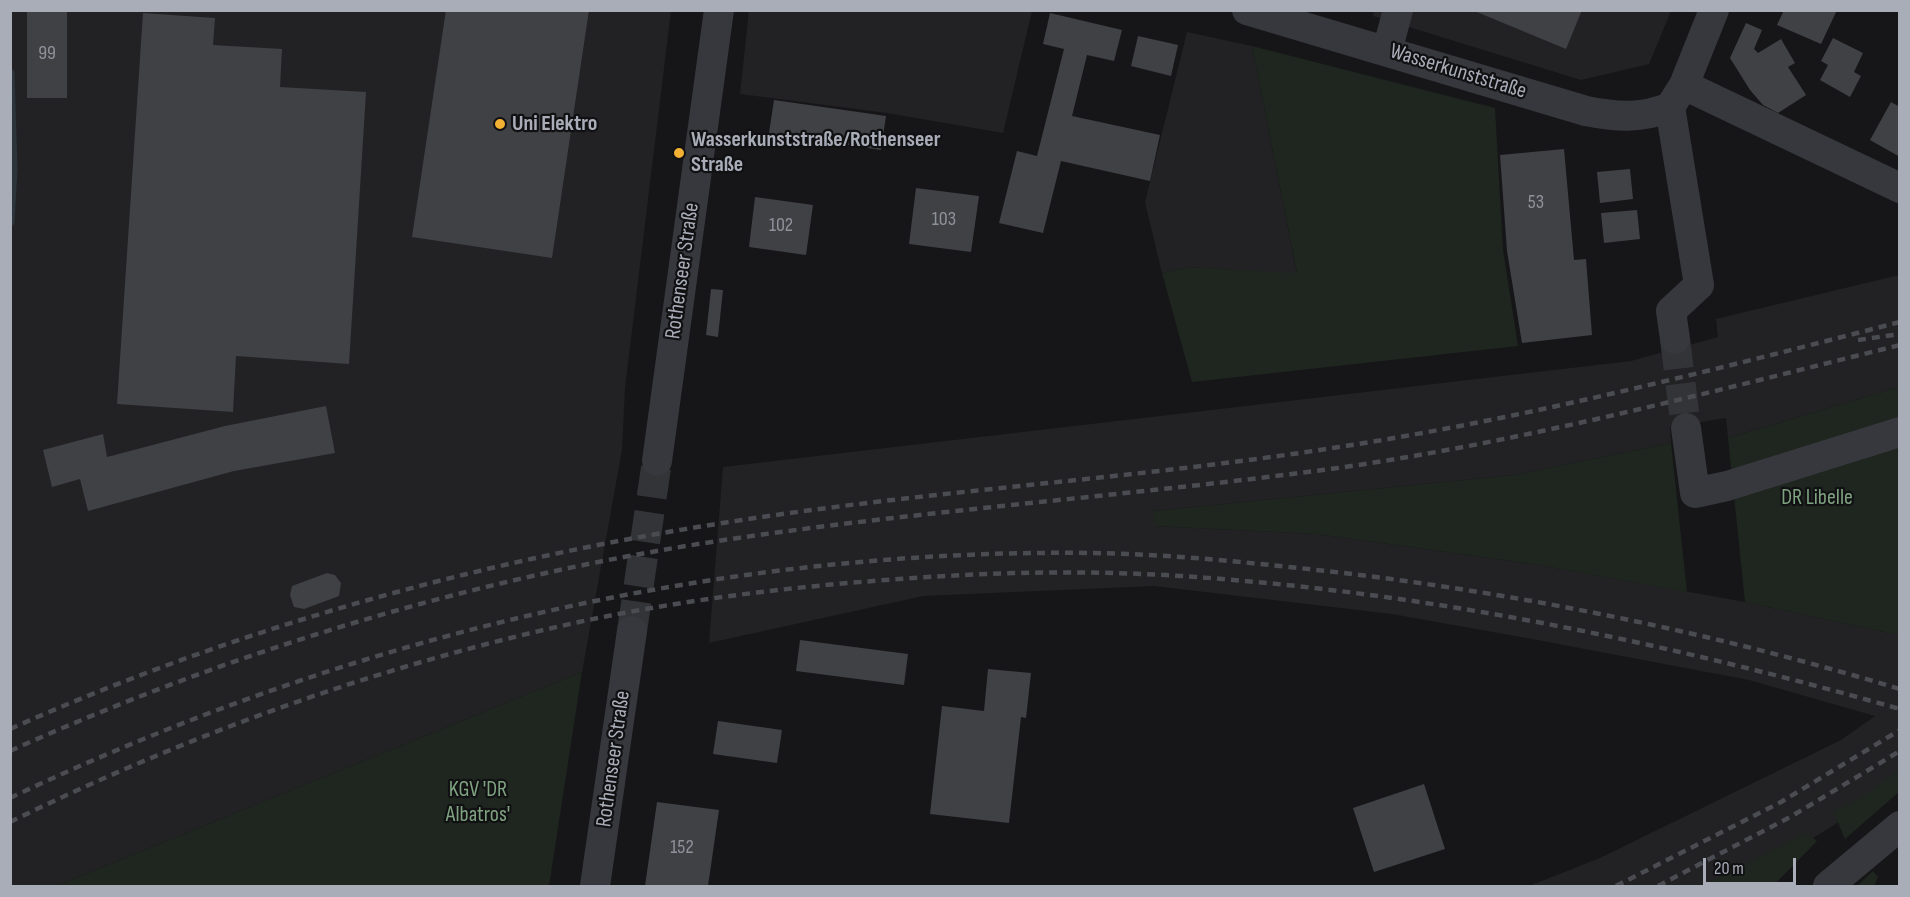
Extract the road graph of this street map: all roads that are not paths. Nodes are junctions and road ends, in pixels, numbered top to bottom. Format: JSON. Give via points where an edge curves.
{"nodes":[{"id":1,"x":719,"y":10,"type":"edge"},
{"id":2,"x":1247,"y":10,"type":"edge"},
{"id":3,"x":1398,"y":10,"type":"edge"},
{"id":4,"x":1714,"y":10,"type":"edge"},
{"id":5,"x":1386,"y":51,"type":"junction"},
{"id":6,"x":1677,"y":96,"type":"junction"},
{"id":7,"x":1899,"y":188,"type":"edge"},
{"id":8,"x":1675,"y":339,"type":"tunnel mouth"},
{"id":9,"x":1686,"y":428,"type":"tunnel mouth"},
{"id":10,"x":1899,"y":432,"type":"edge"},
{"id":11,"x":657,"y":461,"type":"tunnel mouth"},
{"id":12,"x":632,"y":631,"type":"tunnel mouth"},
{"id":13,"x":1899,"y":826,"type":"edge"},
{"id":14,"x":595,"y":886,"type":"edge"},
{"id":15,"x":1828,"y":886,"type":"edge"}],
"edges":[{"from":1,"to":11,"type":"street","name":"Rothenseer Straße"},
{"from":2,"to":5,"type":"street","name":"Wasserkunststraße"},
{"from":3,"to":5,"type":"street"},
{"from":4,"to":6,"type":"street"},
{"from":5,"to":6,"type":"street","name":"Wasserkunststraße","via":[[1616,117],[1637,117]]},
{"from":6,"to":7,"type":"street"},
{"from":6,"to":8,"type":"street","via":[[1699,285],[1671,311]]},
{"from":9,"to":10,"type":"street","via":[[1695,493]]},
{"from":12,"to":14,"type":"street","name":"Rothenseer Straße"},
{"from":13,"to":15,"type":"street"}]}
